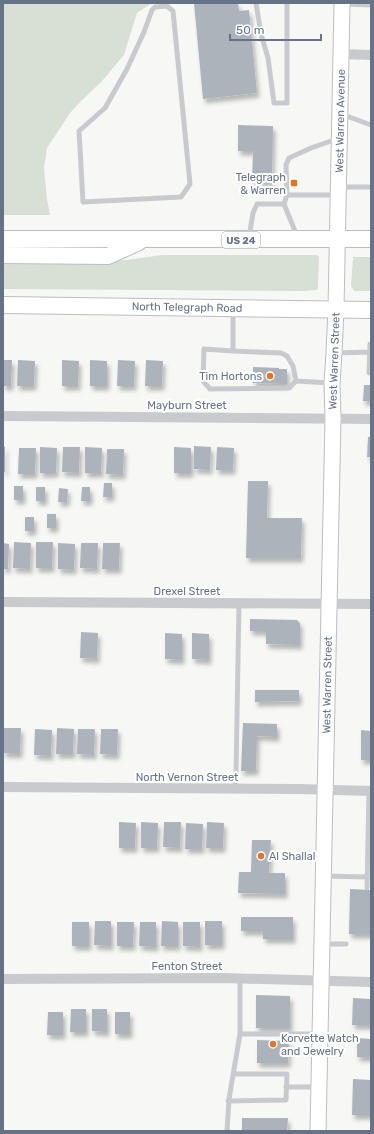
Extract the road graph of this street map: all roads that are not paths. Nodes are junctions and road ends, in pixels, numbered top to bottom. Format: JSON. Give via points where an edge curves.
{"nodes":[{"id":1,"x":256,"y":3,"type":"edge"},
{"id":2,"x":287,"y":3,"type":"edge"},
{"id":3,"x":342,"y":4,"type":"edge"},
{"id":4,"x":371,"y":5,"type":"edge"},
{"id":5,"x":341,"y":54,"type":"junction"},
{"id":6,"x":371,"y":54,"type":"edge"},
{"id":7,"x":340,"y":113,"type":"junction"},
{"id":8,"x":371,"y":125,"type":"edge"},
{"id":9,"x":339,"y":138,"type":"junction"},
{"id":10,"x":371,"y":187,"type":"edge"},
{"id":11,"x":338,"y":191,"type":"junction"},
{"id":12,"x":287,"y":196,"type":"junction"},
{"id":13,"x":83,"y":202,"type":"joint"},
{"id":14,"x":284,"y":204,"type":"junction"},
{"id":15,"x":3,"y":239,"type":"edge"},
{"id":16,"x":146,"y":239,"type":"junction"},
{"id":17,"x":371,"y":239,"type":"edge"},
{"id":18,"x":248,"y":240,"type":"junction"},
{"id":19,"x":299,"y":240,"type":"junction"},
{"id":20,"x":337,"y":240,"type":"junction"},
{"id":21,"x":3,"y":255,"type":"edge"},
{"id":22,"x":3,"y":305,"type":"edge"},
{"id":23,"x":233,"y":308,"type":"junction"},
{"id":24,"x":336,"y":309,"type":"junction"},
{"id":25,"x":371,"y":310,"type":"edge"},
{"id":26,"x":371,"y":344,"type":"edge"},
{"id":27,"x":232,"y":351,"type":"junction"},
{"id":28,"x":334,"y":352,"type":"junction"},
{"id":29,"x":370,"y":352,"type":"junction"},
{"id":30,"x":371,"y":373,"type":"edge"},
{"id":31,"x":296,"y":381,"type":"junction"},
{"id":32,"x":332,"y":383,"type":"junction"},
{"id":33,"x":3,"y":416,"type":"edge"},
{"id":34,"x":333,"y":418,"type":"junction"},
{"id":35,"x":371,"y":419,"type":"edge"},
{"id":36,"x":3,"y":602,"type":"edge"},
{"id":37,"x":239,"y":603,"type":"junction"},
{"id":38,"x":328,"y":604,"type":"junction"},
{"id":39,"x":371,"y":604,"type":"edge"},
{"id":40,"x":3,"y":787,"type":"edge"},
{"id":41,"x":235,"y":789,"type":"junction"},
{"id":42,"x":325,"y":790,"type":"junction"},
{"id":43,"x":370,"y":791,"type":"edge"},
{"id":44,"x":323,"y":876,"type":"junction"},
{"id":45,"x":367,"y":877,"type":"junction"},
{"id":46,"x":366,"y":888,"type":"dead end"},
{"id":47,"x":322,"y":944,"type":"junction"},
{"id":48,"x":346,"y":944,"type":"dead end"},
{"id":49,"x":240,"y":978,"type":"junction"},
{"id":50,"x":3,"y":979,"type":"edge"},
{"id":51,"x":321,"y":981,"type":"junction"},
{"id":52,"x":371,"y":982,"type":"edge"},
{"id":53,"x":240,"y":1034,"type":"junction"},
{"id":54,"x":320,"y":1034,"type":"junction"},
{"id":55,"x":233,"y":1074,"type":"junction"},
{"id":56,"x":286,"y":1087,"type":"junction"},
{"id":57,"x":319,"y":1087,"type":"junction"},
{"id":58,"x":228,"y":1101,"type":"junction"},
{"id":59,"x":227,"y":1131,"type":"edge"},
{"id":60,"x":318,"y":1131,"type":"edge"}],
"edges":[{"from":1,"to":2,"type":"lane","via":[[268,58],[274,103],[287,103]]},
{"from":3,"to":4,"type":"lane"},
{"from":3,"to":5,"type":"main road","name":"West Warren Avenue"},
{"from":5,"to":6,"type":"street"},
{"from":5,"to":7,"type":"main road","name":"West Warren Avenue"},
{"from":7,"to":8,"type":"lane"},
{"from":7,"to":9,"type":"main road","name":"West Warren Avenue"},
{"from":9,"to":11,"type":"main road","name":"West Warren Avenue"},
{"from":9,"to":12,"type":"lane","via":[[289,158],[286,165]]},
{"from":10,"to":11,"type":"lane"},
{"from":11,"to":12,"type":"lane"},
{"from":11,"to":20,"type":"main road","name":"West Warren Avenue"},
{"from":12,"to":14,"type":"lane"},
{"from":13,"to":13,"type":"lane","via":[[79,131],[105,108],[128,69],[152,10],[155,7],[167,6],[173,11],[190,184],[181,197]]},
{"from":14,"to":18,"type":"lane","via":[[256,204]]},
{"from":14,"to":19,"type":"lane"},
{"from":15,"to":16,"type":"main road","number":"US 24"},
{"from":16,"to":18,"type":"main road","number":"US 24"},
{"from":16,"to":21,"type":"main road","via":[[108,256]]},
{"from":17,"to":20,"type":"main road","number":"US 24"},
{"from":18,"to":19,"type":"main road","number":"US 24"},
{"from":19,"to":20,"type":"main road","number":"US 24"},
{"from":20,"to":24,"type":"main road","name":"West Warren Street"},
{"from":22,"to":23,"type":"main road","name":"North Telegraph Road"},
{"from":23,"to":24,"type":"main road","name":"North Telegraph Road"},
{"from":23,"to":27,"type":"lane"},
{"from":24,"to":25,"type":"main road","name":"North Telegraph Road"},
{"from":24,"to":28,"type":"main road","name":"West Warren Street"},
{"from":26,"to":29,"type":"lane"},
{"from":27,"to":31,"type":"lane","via":[[282,353],[293,366]]},
{"from":27,"to":31,"type":"lane","via":[[204,350],[203,381],[210,389],[289,388]]},
{"from":28,"to":29,"type":"lane"},
{"from":28,"to":32,"type":"main road","name":"West Warren Street"},
{"from":29,"to":30,"type":"lane"},
{"from":31,"to":32,"type":"lane"},
{"from":32,"to":34,"type":"main road","name":"West Warren Street"},
{"from":33,"to":34,"type":"street","name":"Mayburn Street"},
{"from":34,"to":35,"type":"street","name":"Mayburn Street"},
{"from":34,"to":38,"type":"main road","name":"West Warren Street"},
{"from":36,"to":37,"type":"street","name":"Drexel Street"},
{"from":37,"to":38,"type":"street","name":"Drexel Street"},
{"from":37,"to":41,"type":"lane"},
{"from":38,"to":39,"type":"street","name":"Drexel Street"},
{"from":38,"to":42,"type":"main road","name":"West Warren Street"},
{"from":40,"to":41,"type":"street","name":"North Vernon Street"},
{"from":41,"to":42,"type":"street","name":"North Vernon Street"},
{"from":42,"to":43,"type":"street","name":"North Vernon Street"},
{"from":42,"to":44,"type":"main road","name":"West Warren Street"},
{"from":43,"to":45,"type":"lane"},
{"from":44,"to":45,"type":"lane"},
{"from":44,"to":47,"type":"main road","name":"West Warren Street"},
{"from":45,"to":46,"type":"lane"},
{"from":47,"to":48,"type":"lane"},
{"from":47,"to":51,"type":"main road","name":"West Warren Street"},
{"from":49,"to":50,"type":"street","name":"Fenton Street"},
{"from":49,"to":51,"type":"street","name":"Fenton Street"},
{"from":49,"to":53,"type":"lane"},
{"from":51,"to":52,"type":"street","name":"Fenton Street"},
{"from":51,"to":54,"type":"main road","name":"West Warren Street"},
{"from":53,"to":54,"type":"lane"},
{"from":53,"to":55,"type":"lane"},
{"from":54,"to":57,"type":"main road","name":"West Warren Street"},
{"from":55,"to":56,"type":"lane","via":[[287,1074]]},
{"from":55,"to":58,"type":"lane"},
{"from":56,"to":57,"type":"lane"},
{"from":56,"to":58,"type":"lane","via":[[286,1100]]},
{"from":57,"to":60,"type":"main road","name":"West Warren Street"},
{"from":58,"to":59,"type":"lane"}]}
